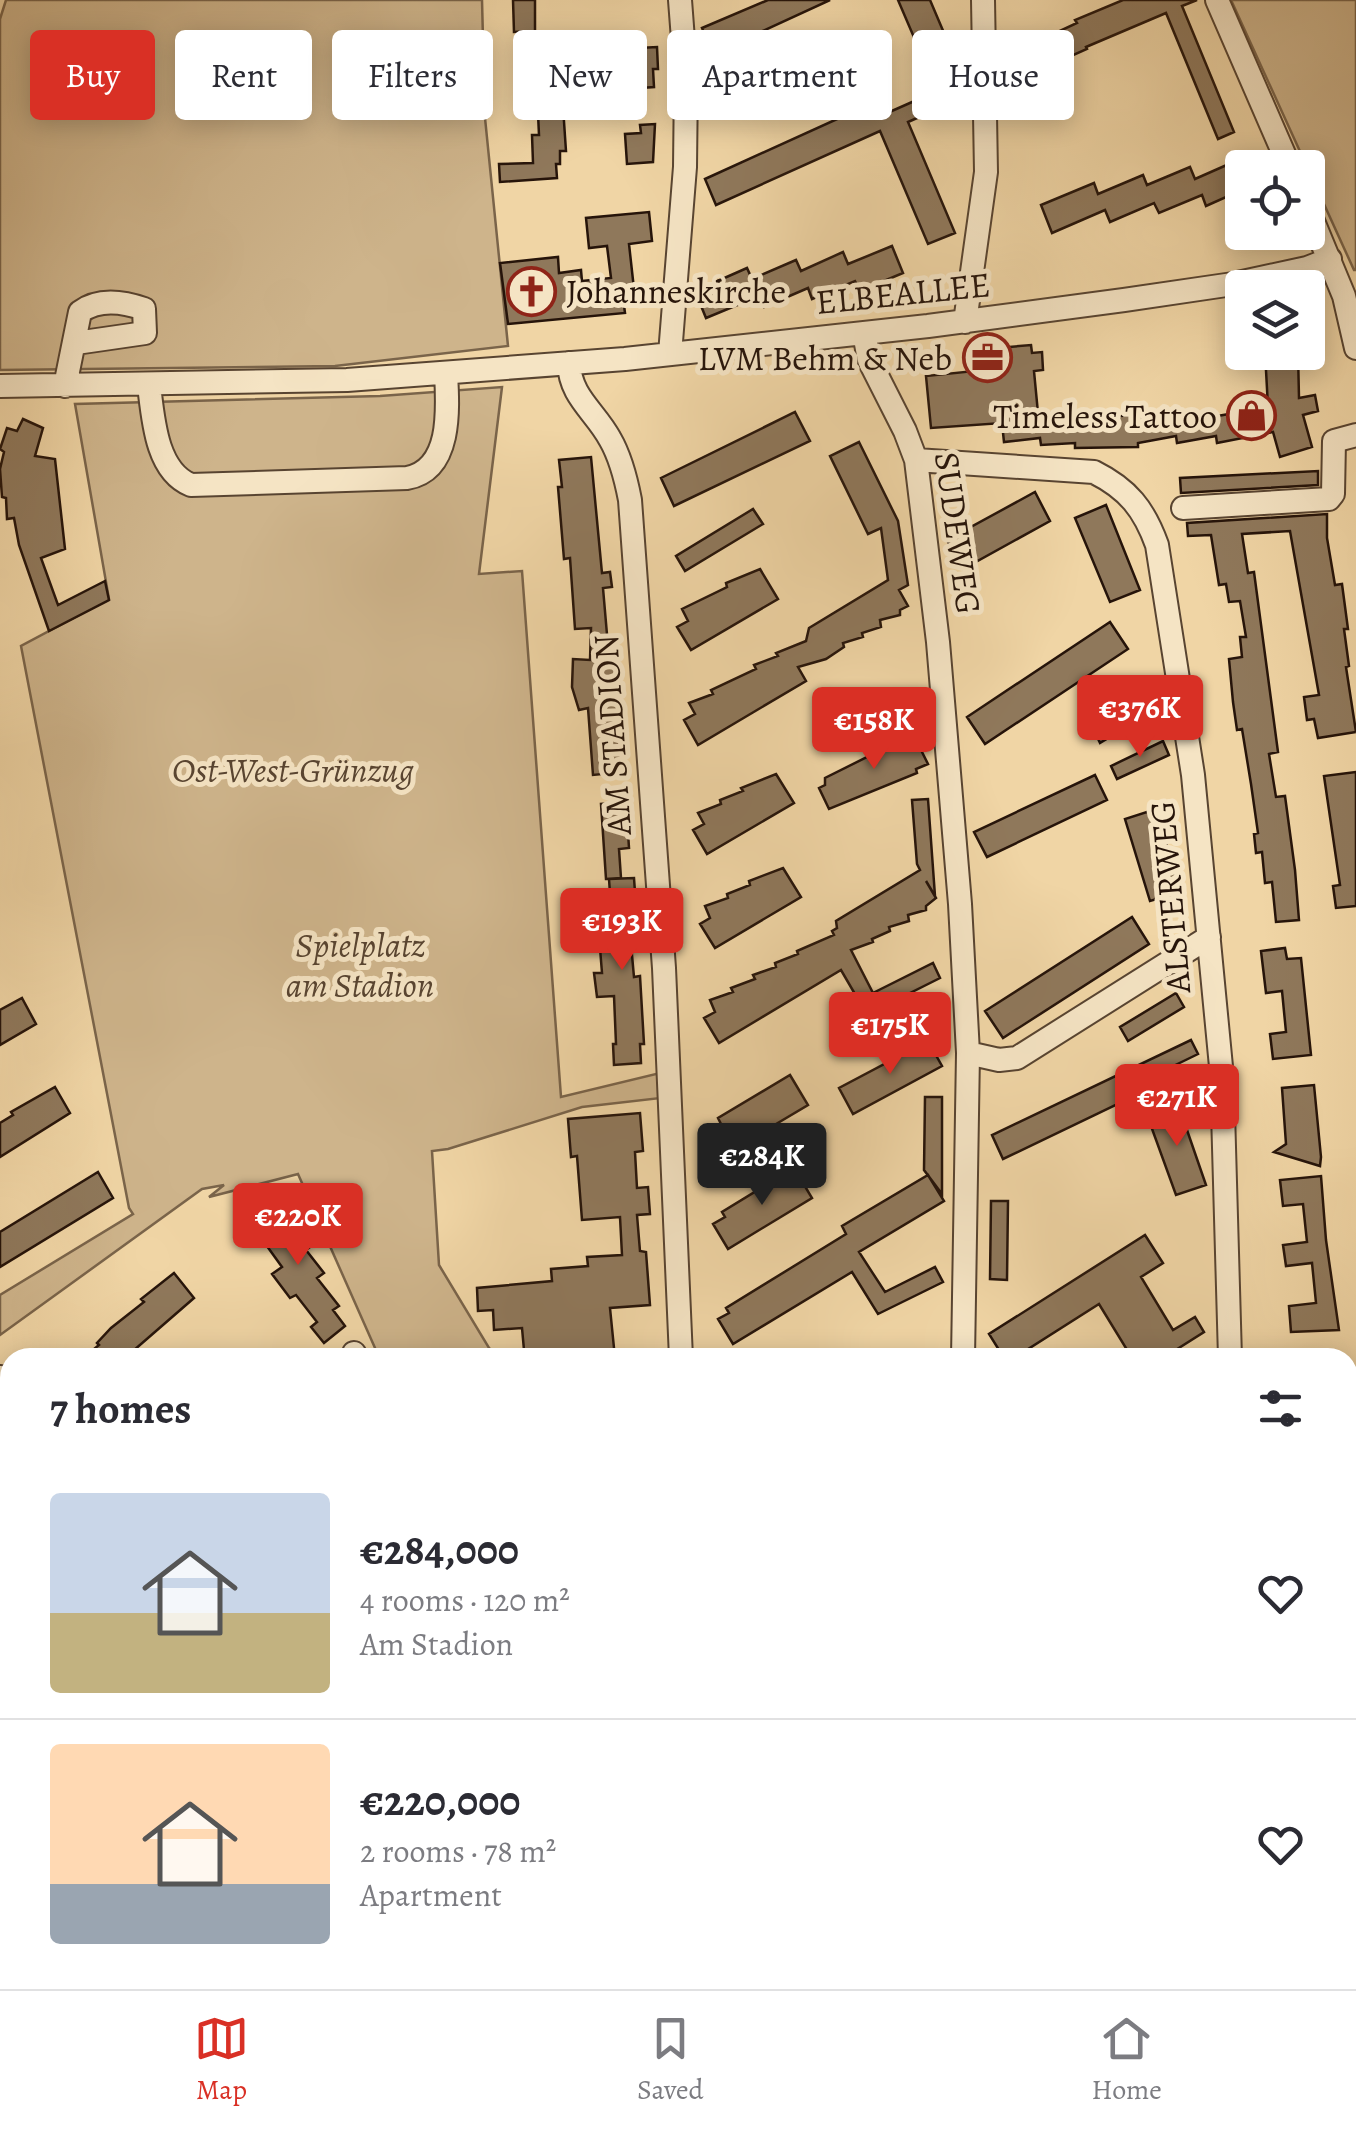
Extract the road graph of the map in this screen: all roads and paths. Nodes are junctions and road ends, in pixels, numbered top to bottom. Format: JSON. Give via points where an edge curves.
{"nodes":[{"id":1,"x":680,"y":0,"type":"edge"},
{"id":2,"x":983,"y":0,"type":"edge"},
{"id":3,"x":1217,"y":0,"type":"edge"},
{"id":4,"x":1282,"y":150,"type":"edge"},
{"id":5,"x":1325,"y":248,"type":"edge"},
{"id":6,"x":1330,"y":260,"type":"junction"},
{"id":7,"x":1350,"y":297,"type":"edge"},
{"id":8,"x":965,"y":322,"type":"junction"},
{"id":9,"x":864,"y":332,"type":"junction"},
{"id":10,"x":76,"y":342,"type":"dead end"},
{"id":11,"x":1356,"y":348,"type":"edge"},
{"id":12,"x":670,"y":354,"type":"junction"},
{"id":13,"x":568,"y":363,"type":"junction"},
{"id":14,"x":446,"y":373,"type":"junction"},
{"id":15,"x":149,"y":385,"type":"junction"},
{"id":16,"x":0,"y":386,"type":"edge"},
{"id":17,"x":65,"y":386,"type":"junction"},
{"id":18,"x":1356,"y":435,"type":"edge"},
{"id":19,"x":916,"y":460,"type":"junction"},
{"id":20,"x":1183,"y":508,"type":"dead end"},
{"id":21,"x":1209,"y":937,"type":"junction"},
{"id":22,"x":968,"y":1053,"type":"junction"},
{"id":23,"x":681,"y":1348,"type":"edge"},
{"id":24,"x":962,"y":1348,"type":"edge"},
{"id":25,"x":1224,"y":1348,"type":"edge"}],
"edges":[{"from":1,"to":12,"type":"street","via":[[685,167]]},
{"from":2,"to":8,"type":"street","via":[[986,172]]},
{"from":3,"to":4,"type":"street"},
{"from":5,"to":6,"type":"street"},
{"from":6,"to":7,"type":"street"},
{"from":6,"to":8,"type":"street","name":"ELBEALLEE","via":[[1233,284]]},
{"from":7,"to":11,"type":"street"},
{"from":8,"to":9,"type":"street","name":"ELBEALLEE"},
{"from":9,"to":12,"type":"street","name":"ELBEALLEE"},
{"from":9,"to":19,"type":"street","name":"SUDEWEG","via":[[869,360]]},
{"from":10,"to":17,"type":"street"},
{"from":12,"to":13,"type":"street","name":"ELBEALLEE"},
{"from":13,"to":14,"type":"street","name":"ELBEALLEE"},
{"from":13,"to":23,"type":"street","name":"AM STADION","via":[[574,390],[619,458],[630,500],[664,968]]},
{"from":14,"to":15,"type":"street","name":"ELBEALLEE"},
{"from":14,"to":15,"type":"street","via":[[438,458],[426,472],[407,478],[191,485],[164,458]]},
{"from":15,"to":17,"type":"street","name":"ELBEALLEE"},
{"from":16,"to":17,"type":"street","name":"ELBEALLEE"},
{"from":18,"to":20,"type":"street","via":[[1334,441],[1329,499]]},
{"from":19,"to":21,"type":"street","name":"ALSTERWEG","via":[[1094,472],[1116,483],[1148,520],[1158,544],[1193,775]]},
{"from":19,"to":22,"type":"street","name":"SUDEWEG","via":[[950,762]]},
{"from":21,"to":22,"type":"street","via":[[1017,1058]]},
{"from":21,"to":25,"type":"street","name":"ALSTERWEG","via":[[1222,1077]]},
{"from":22,"to":24,"type":"street","name":"SUDEWEG"}]}
